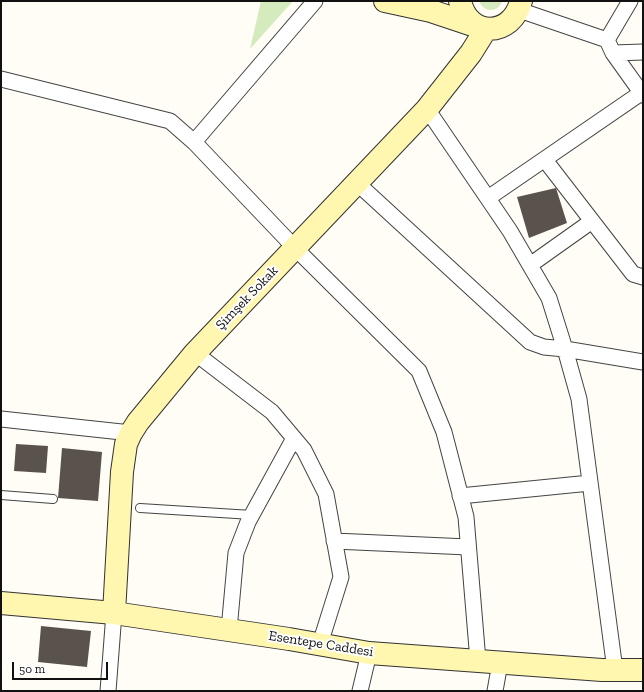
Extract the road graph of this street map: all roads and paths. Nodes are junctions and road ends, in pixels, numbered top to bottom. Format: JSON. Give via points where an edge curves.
{"nodes":[{"id":1,"x":315,"y":1,"type":"edge"},
{"id":2,"x":385,"y":1,"type":"edge"},
{"id":3,"x":460,"y":1,"type":"edge"},
{"id":4,"x":630,"y":1,"type":"edge"},
{"id":5,"x":520,"y":6,"type":"edge"},
{"id":6,"x":481,"y":27,"type":"junction"},
{"id":7,"x":610,"y":47,"type":"junction"},
{"id":8,"x":643,"y":52,"type":"edge"},
{"id":9,"x":1,"y":79,"type":"edge"},
{"id":10,"x":642,"y":94,"type":"edge"},
{"id":11,"x":427,"y":109,"type":"junction"},
{"id":12,"x":194,"y":142,"type":"junction"},
{"id":13,"x":545,"y":160,"type":"junction"},
{"id":14,"x":357,"y":183,"type":"junction"},
{"id":15,"x":488,"y":198,"type":"junction"},
{"id":16,"x":592,"y":222,"type":"junction"},
{"id":17,"x":295,"y":248,"type":"junction"},
{"id":18,"x":530,"y":265,"type":"junction"},
{"id":19,"x":643,"y":277,"type":"edge"},
{"id":20,"x":565,"y":348,"type":"junction"},
{"id":21,"x":194,"y":353,"type":"junction"},
{"id":22,"x":643,"y":362,"type":"edge"},
{"id":23,"x":1,"y":418,"type":"edge"},
{"id":24,"x":130,"y":433,"type":"junction"},
{"id":25,"x":294,"y":438,"type":"junction"},
{"id":26,"x":590,"y":483,"type":"junction"},
{"id":27,"x":1,"y":496,"type":"edge"},
{"id":28,"x":460,"y":496,"type":"junction"},
{"id":29,"x":53,"y":499,"type":"dead end"},
{"id":30,"x":140,"y":508,"type":"dead end"},
{"id":31,"x":252,"y":515,"type":"junction"},
{"id":32,"x":334,"y":541,"type":"junction"},
{"id":33,"x":468,"y":547,"type":"junction"},
{"id":34,"x":1,"y":603,"type":"edge"},
{"id":35,"x":114,"y":613,"type":"junction"},
{"id":36,"x":229,"y":630,"type":"junction"},
{"id":37,"x":320,"y":644,"type":"junction"},
{"id":38,"x":369,"y":653,"type":"junction"},
{"id":39,"x":478,"y":661,"type":"junction"},
{"id":40,"x":500,"y":663,"type":"junction"},
{"id":41,"x":614,"y":670,"type":"junction"},
{"id":42,"x":643,"y":670,"type":"edge"},
{"id":43,"x":108,"y":691,"type":"edge"},
{"id":44,"x":360,"y":691,"type":"edge"},
{"id":45,"x":495,"y":691,"type":"edge"}],
"edges":[{"from":1,"to":12,"type":"street"},
{"from":2,"to":6,"type":"street","via":[[431,11]]},
{"from":3,"to":6,"type":"street","via":[[462,11],[468,19]]},
{"from":4,"to":7,"type":"street"},
{"from":5,"to":6,"type":"street","via":[[514,19],[506,25],[496,29]]},
{"from":5,"to":7,"type":"street"},
{"from":6,"to":11,"type":"street","name":"Şimşek Sokak","via":[[471,53]]},
{"from":7,"to":8,"type":"street"},
{"from":7,"to":10,"type":"street"},
{"from":9,"to":12,"type":"street","via":[[170,121]]},
{"from":10,"to":13,"type":"street"},
{"from":11,"to":14,"type":"street","name":"Şimşek Sokak"},
{"from":11,"to":15,"type":"street"},
{"from":12,"to":17,"type":"street"},
{"from":13,"to":15,"type":"street"},
{"from":13,"to":16,"type":"street"},
{"from":14,"to":17,"type":"street","name":"Şimşek Sokak"},
{"from":14,"to":20,"type":"street","via":[[530,342],[544,347]]},
{"from":15,"to":18,"type":"street"},
{"from":16,"to":18,"type":"street"},
{"from":16,"to":19,"type":"street","via":[[633,274]]},
{"from":17,"to":21,"type":"street","name":"Şimşek Sokak"},
{"from":17,"to":28,"type":"street","via":[[419,371],[444,432]]},
{"from":18,"to":20,"type":"street","via":[[549,298]]},
{"from":20,"to":22,"type":"street"},
{"from":20,"to":26,"type":"street","via":[[579,399]]},
{"from":21,"to":24,"type":"street","name":"Şimşek Sokak"},
{"from":21,"to":25,"type":"street","via":[[272,412]]},
{"from":23,"to":24,"type":"street"},
{"from":24,"to":35,"type":"street","name":"Şimşek Sokak","via":[[122,472]]},
{"from":25,"to":31,"type":"street"},
{"from":25,"to":32,"type":"street","via":[[304,450],[326,494]]},
{"from":26,"to":28,"type":"street"},
{"from":26,"to":41,"type":"street"},
{"from":27,"to":29,"type":"lane"},
{"from":28,"to":33,"type":"street","via":[[466,517]]},
{"from":30,"to":31,"type":"lane"},
{"from":31,"to":36,"type":"street","via":[[236,553]]},
{"from":32,"to":33,"type":"street"},
{"from":32,"to":37,"type":"street","via":[[340,577]]},
{"from":33,"to":39,"type":"street"},
{"from":34,"to":35,"type":"street","name":"Esentepe Caddesi"},
{"from":35,"to":36,"type":"street","name":"Esentepe Caddesi"},
{"from":35,"to":43,"type":"street"},
{"from":36,"to":37,"type":"street","name":"Esentepe Caddesi"},
{"from":37,"to":38,"type":"street","name":"Esentepe Caddesi"},
{"from":38,"to":39,"type":"street","name":"Esentepe Caddesi"},
{"from":38,"to":44,"type":"street"},
{"from":39,"to":40,"type":"street","name":"Esentepe Caddesi"},
{"from":40,"to":41,"type":"street","name":"Esentepe Caddesi"},
{"from":40,"to":45,"type":"street"},
{"from":41,"to":42,"type":"street","name":"Esentepe Caddesi"}]}
